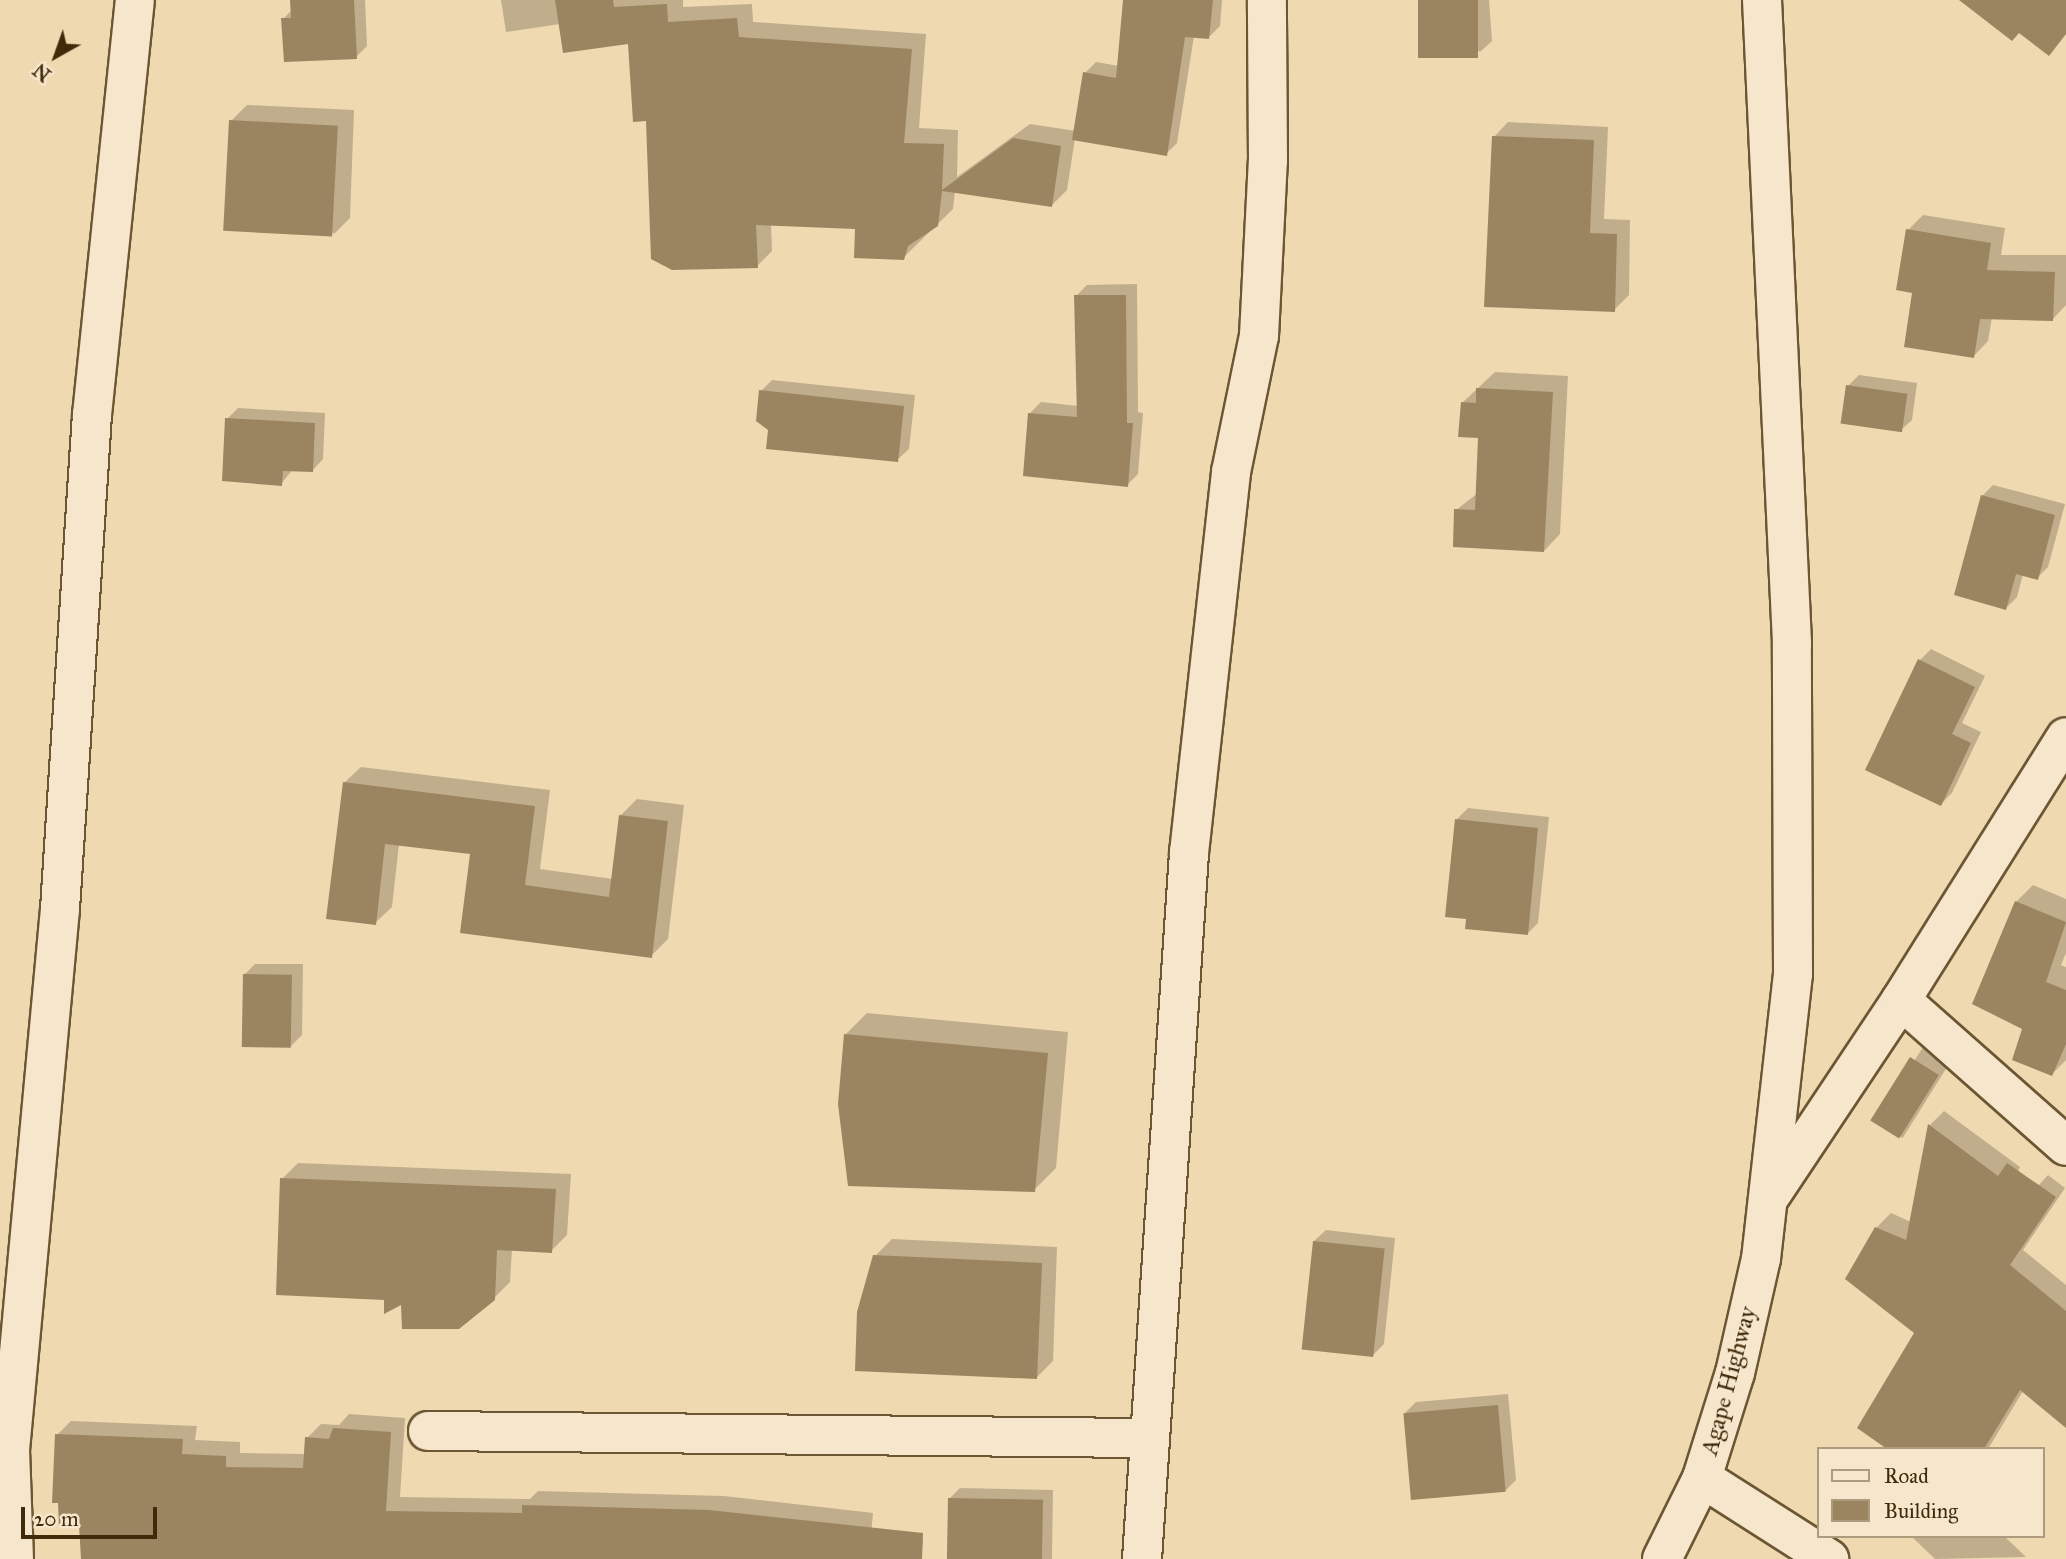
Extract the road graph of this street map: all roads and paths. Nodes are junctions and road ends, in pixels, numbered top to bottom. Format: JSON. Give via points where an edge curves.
{"nodes":[{"id":1,"x":135,"y":0,"type":"edge"},
{"id":2,"x":1267,"y":0,"type":"edge"},
{"id":3,"x":1762,"y":0,"type":"edge"},
{"id":4,"x":2066,"y":737,"type":"edge"},
{"id":5,"x":1900,"y":1000,"type":"junction"},
{"id":6,"x":2066,"y":1146,"type":"edge"},
{"id":7,"x":1771,"y":1195,"type":"junction"},
{"id":8,"x":428,"y":1431,"type":"dead end"},
{"id":9,"x":1150,"y":1438,"type":"junction"},
{"id":10,"x":5,"y":1449,"type":"edge"},
{"id":11,"x":1702,"y":1478,"type":"junction"},
{"id":12,"x":1663,"y":1558,"type":"edge"},
{"id":13,"x":14,"y":1559,"type":"edge"},
{"id":14,"x":1142,"y":1559,"type":"edge"},
{"id":15,"x":1829,"y":1559,"type":"edge"}],
"edges":[{"from":1,"to":10,"type":"street","via":[[92,415],[60,909]]},
{"from":2,"to":9,"type":"street","via":[[1268,161],[1259,336],[1231,472],[1189,853]]},
{"from":3,"to":7,"type":"street","name":"Agape Highway","via":[[1792,643],[1794,816],[1793,974]]},
{"from":4,"to":5,"type":"street"},
{"from":5,"to":6,"type":"street"},
{"from":5,"to":7,"type":"street"},
{"from":7,"to":11,"type":"street","name":"Agape Highway","via":[[1735,1373]]},
{"from":8,"to":9,"type":"street"},
{"from":9,"to":14,"type":"street"},
{"from":10,"to":13,"type":"street"},
{"from":11,"to":12,"type":"street","name":"Agape Highway"},
{"from":11,"to":15,"type":"street"}]}
